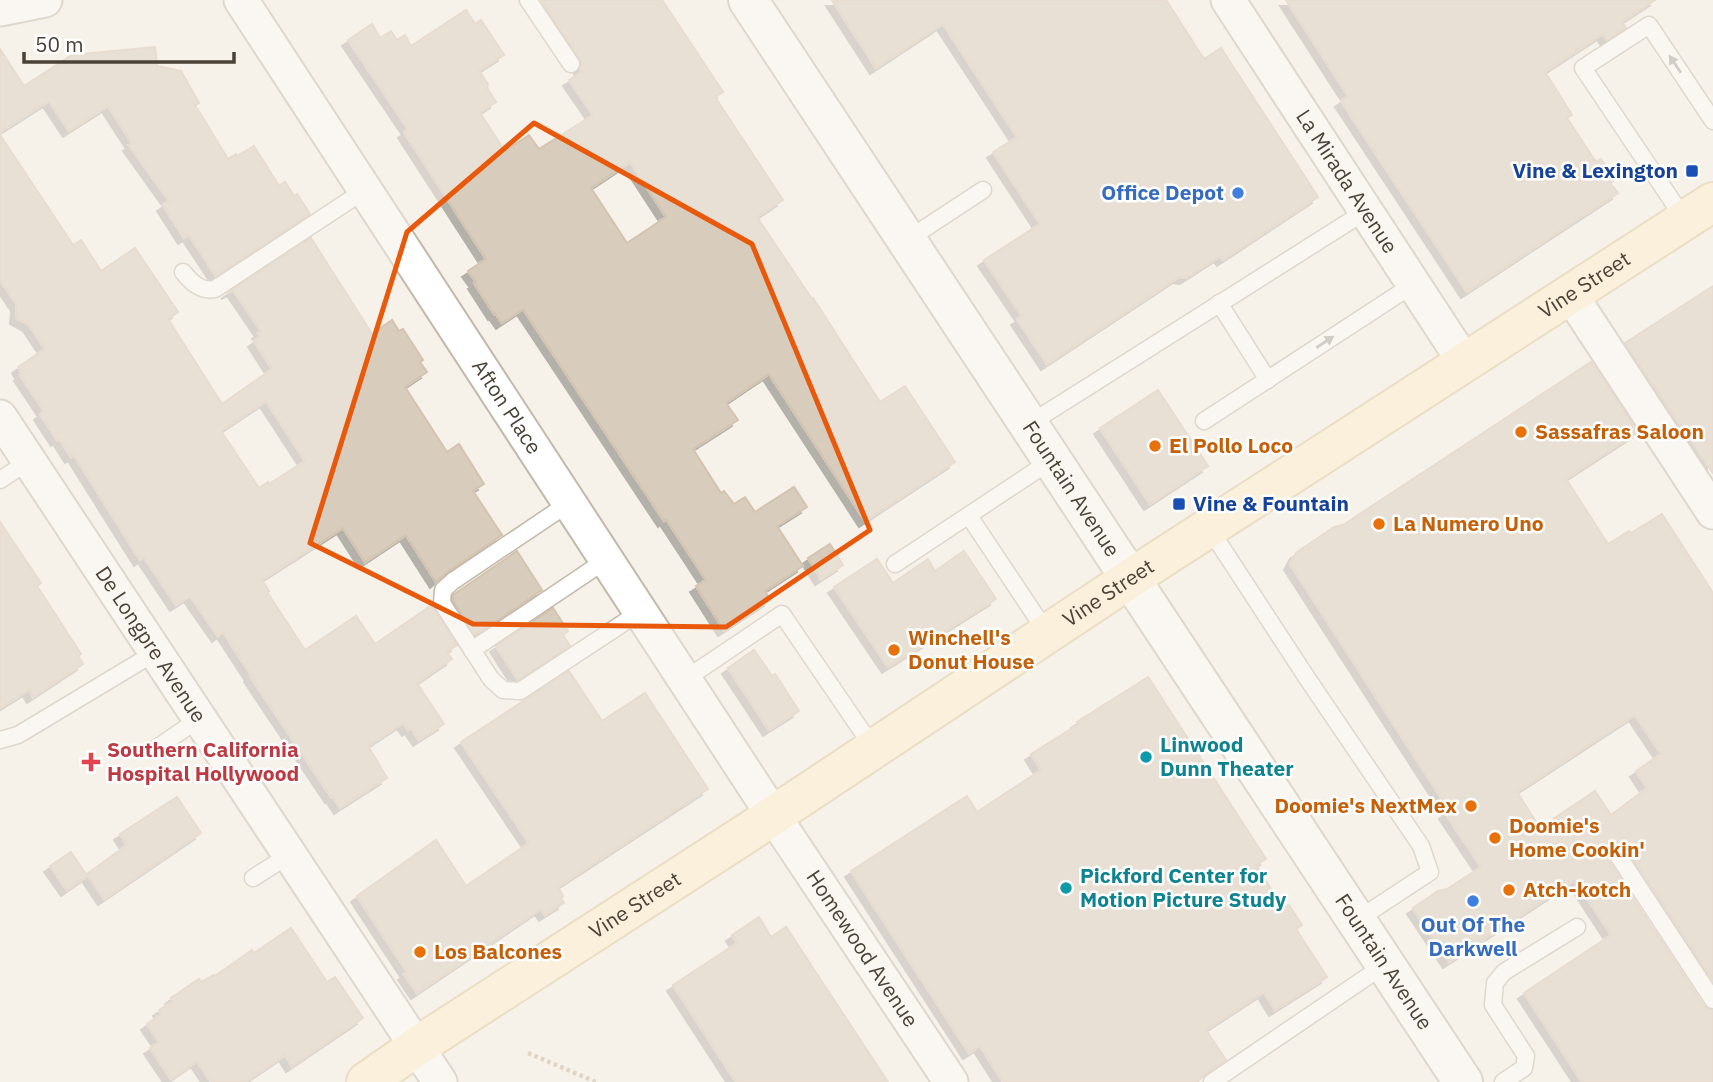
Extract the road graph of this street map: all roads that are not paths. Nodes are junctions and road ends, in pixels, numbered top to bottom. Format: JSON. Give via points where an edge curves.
{"nodes":[{"id":1,"x":45,"y":0,"type":"edge"},
{"id":2,"x":241,"y":0,"type":"edge"},
{"id":3,"x":528,"y":0,"type":"edge"},
{"id":4,"x":748,"y":0,"type":"edge"},
{"id":5,"x":1228,"y":0,"type":"edge"},
{"id":6,"x":0,"y":9,"type":"edge"},
{"id":7,"x":571,"y":64,"type":"dead end"},
{"id":8,"x":1713,"y":121,"type":"edge"},
{"id":9,"x":365,"y":190,"type":"junction"},
{"id":10,"x":983,"y":190,"type":"dead end"},
{"id":11,"x":1366,"y":211,"type":"junction"},
{"id":12,"x":1699,"y":211,"type":"edge"},
{"id":13,"x":907,"y":240,"type":"junction"},
{"id":14,"x":183,"y":272,"type":"dead end"},
{"id":15,"x":1414,"y":284,"type":"junction"},
{"id":16,"x":1570,"y":294,"type":"junction"},
{"id":17,"x":1219,"y":303,"type":"junction"},
{"id":18,"x":1465,"y":363,"type":"junction"},
{"id":19,"x":1268,"y":380,"type":"junction"},
{"id":20,"x":0,"y":417,"type":"edge"},
{"id":21,"x":1204,"y":421,"type":"dead end"},
{"id":22,"x":1029,"y":424,"type":"junction"},
{"id":23,"x":1052,"y":460,"type":"junction"},
{"id":24,"x":29,"y":461,"type":"junction"},
{"id":25,"x":0,"y":480,"type":"edge"},
{"id":26,"x":569,"y":503,"type":"junction"},
{"id":27,"x":1713,"y":512,"type":"edge"},
{"id":28,"x":969,"y":516,"type":"junction"},
{"id":29,"x":1209,"y":528,"type":"junction"},
{"id":30,"x":606,"y":560,"type":"junction"},
{"id":31,"x":895,"y":564,"type":"dead end"},
{"id":32,"x":1131,"y":578,"type":"junction"},
{"id":33,"x":640,"y":611,"type":"junction"},
{"id":34,"x":1047,"y":634,"type":"junction"},
{"id":35,"x":472,"y":650,"type":"junction"},
{"id":36,"x":156,"y":652,"type":"junction"},
{"id":37,"x":684,"y":680,"type":"junction"},
{"id":38,"x":199,"y":719,"type":"junction"},
{"id":39,"x":0,"y":740,"type":"edge"},
{"id":40,"x":155,"y":749,"type":"dead end"},
{"id":41,"x":874,"y":749,"type":"junction"},
{"id":42,"x":773,"y":815,"type":"junction"},
{"id":43,"x":1617,"y":854,"type":"dead end"},
{"id":44,"x":289,"y":855,"type":"junction"},
{"id":45,"x":253,"y":878,"type":"dead end"},
{"id":46,"x":1357,"y":920,"type":"junction"},
{"id":47,"x":1577,"y":927,"type":"dead end"},
{"id":48,"x":1386,"y":964,"type":"junction"},
{"id":49,"x":1713,"y":1000,"type":"edge"},
{"id":50,"x":416,"y":1047,"type":"junction"},
{"id":51,"x":366,"y":1082,"type":"edge"},
{"id":52,"x":440,"y":1082,"type":"edge"},
{"id":53,"x":951,"y":1082,"type":"edge"},
{"id":54,"x":1212,"y":1082,"type":"edge"},
{"id":55,"x":1463,"y":1082,"type":"edge"},
{"id":56,"x":1503,"y":1082,"type":"edge"}],
"edges":[{"from":1,"to":6,"type":"street"},
{"from":2,"to":9,"type":"street","name":"Afton Place"},
{"from":3,"to":7,"type":"lane"},
{"from":4,"to":13,"type":"street","name":"Fountain Avenue"},
{"from":5,"to":11,"type":"street","name":"La Mirada Avenue"},
{"from":8,"to":12,"type":"lane","one_way":true,"via":[[1649,26],[1583,68]]},
{"from":9,"to":14,"type":"lane","via":[[215,289],[207,291]]},
{"from":9,"to":26,"type":"street","name":"Afton Place"},
{"from":10,"to":13,"type":"lane"},
{"from":11,"to":15,"type":"street","name":"La Mirada Avenue"},
{"from":11,"to":17,"type":"lane"},
{"from":12,"to":16,"type":"main road","name":"Vine Street"},
{"from":13,"to":22,"type":"street","name":"Fountain Avenue"},
{"from":15,"to":18,"type":"street","name":"La Mirada Avenue"},
{"from":19,"to":15,"type":"lane","one_way":true},
{"from":16,"to":18,"type":"main road","name":"Vine Street"},
{"from":16,"to":27,"type":"street"},
{"from":17,"to":19,"type":"lane"},
{"from":17,"to":22,"type":"lane"},
{"from":18,"to":29,"type":"main road","name":"Vine Street"},
{"from":19,"to":21,"type":"lane"},
{"from":20,"to":24,"type":"street","name":"De Longpre Avenue"},
{"from":22,"to":23,"type":"street","name":"Fountain Avenue"},
{"from":23,"to":28,"type":"lane"},
{"from":23,"to":32,"type":"street","name":"Fountain Avenue"},
{"from":24,"to":25,"type":"lane"},
{"from":24,"to":36,"type":"street","name":"De Longpre Avenue"},
{"from":26,"to":30,"type":"street","name":"Afton Place"},
{"from":26,"to":35,"type":"lane","via":[[443,590],[442,603]]},
{"from":28,"to":31,"type":"lane"},
{"from":28,"to":34,"type":"lane"},
{"from":29,"to":32,"type":"main road","name":"Vine Street"},
{"from":29,"to":46,"type":"lane","via":[[1421,846],[1430,872]]},
{"from":30,"to":33,"type":"street","name":"Afton Place"},
{"from":30,"to":35,"type":"lane"},
{"from":32,"to":34,"type":"main road","name":"Vine Street"},
{"from":32,"to":46,"type":"street","name":"Fountain Avenue"},
{"from":33,"to":35,"type":"lane","via":[[520,691],[503,690]]},
{"from":33,"to":37,"type":"street","name":"Afton Place"},
{"from":34,"to":41,"type":"main road","name":"Vine Street"},
{"from":36,"to":38,"type":"street","name":"De Longpre Avenue"},
{"from":36,"to":39,"type":"lane","via":[[18,735]]},
{"from":37,"to":41,"type":"lane","via":[[782,614]]},
{"from":37,"to":42,"type":"street","name":"Afton Place"},
{"from":38,"to":40,"type":"lane"},
{"from":38,"to":44,"type":"street","name":"De Longpre Avenue"},
{"from":41,"to":42,"type":"main road","name":"Vine Street"},
{"from":42,"to":50,"type":"main road","name":"Vine Street"},
{"from":42,"to":53,"type":"street","name":"Homewood Avenue"},
{"from":43,"to":49,"type":"lane"},
{"from":44,"to":45,"type":"lane"},
{"from":44,"to":50,"type":"street","name":"De Longpre Avenue"},
{"from":46,"to":48,"type":"street","name":"Fountain Avenue"},
{"from":47,"to":56,"type":"lane","via":[[1504,972],[1495,983],[1493,1004],[1526,1056],[1524,1068]]},
{"from":48,"to":54,"type":"lane"},
{"from":48,"to":55,"type":"street","name":"Fountain Avenue"},
{"from":50,"to":51,"type":"main road","name":"Vine Street"},
{"from":50,"to":52,"type":"street","name":"De Longpre Avenue"}]}
